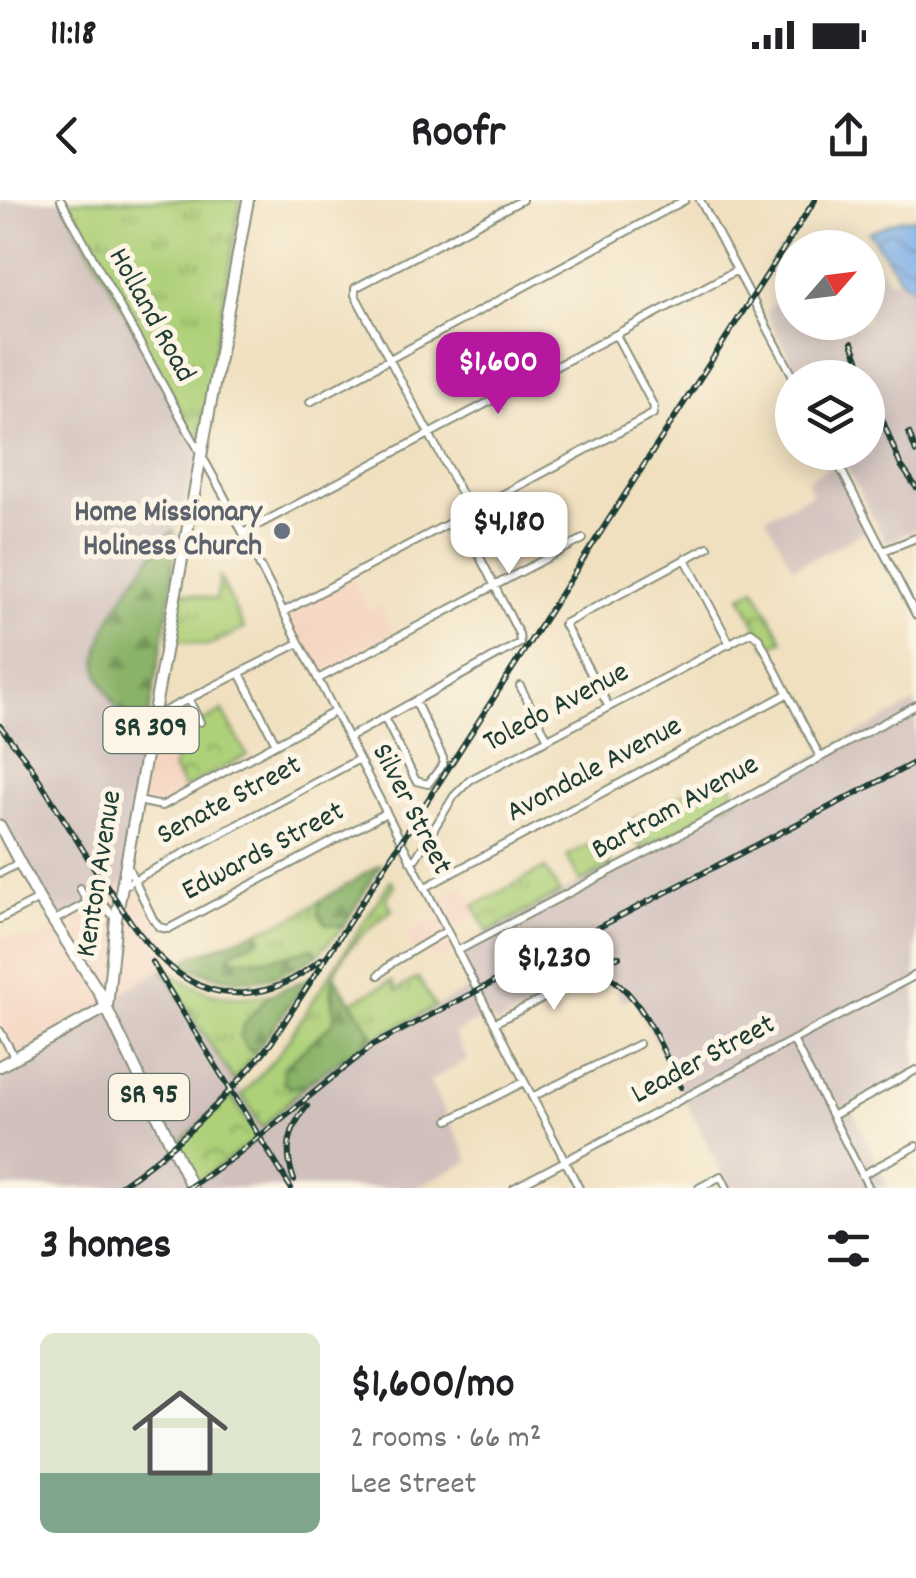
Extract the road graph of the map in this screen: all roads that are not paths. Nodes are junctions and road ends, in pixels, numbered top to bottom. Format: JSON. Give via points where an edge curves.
{"nodes":[{"id":1,"x":60,"y":200,"type":"edge"},
{"id":2,"x":248,"y":200,"type":"edge"},
{"id":3,"x":522,"y":200,"type":"edge"},
{"id":4,"x":686,"y":200,"type":"edge"},
{"id":5,"x":700,"y":200,"type":"edge"},
{"id":6,"x":737,"y":270,"type":"junction"},
{"id":7,"x":616,"y":335,"type":"junction"},
{"id":8,"x":390,"y":358,"type":"junction"},
{"id":9,"x":784,"y":360,"type":"edge"},
{"id":10,"x":310,"y":402,"type":"dead end"},
{"id":11,"x":431,"y":432,"type":"junction"},
{"id":12,"x":200,"y":453,"type":"junction"},
{"id":13,"x":841,"y":470,"type":"edge"},
{"id":14,"x":472,"y":512,"type":"junction"},
{"id":15,"x":460,"y":518,"type":"junction"},
{"id":16,"x":243,"y":534,"type":"junction"},
{"id":17,"x":916,"y":538,"type":"edge"},
{"id":18,"x":583,"y":540,"type":"dead end"},
{"id":19,"x":708,"y":547,"type":"dead end"},
{"id":20,"x":883,"y":551,"type":"junction"},
{"id":21,"x":685,"y":558,"type":"junction"},
{"id":22,"x":493,"y":585,"type":"junction"},
{"id":23,"x":284,"y":612,"type":"junction"},
{"id":24,"x":916,"y":615,"type":"edge"},
{"id":25,"x":299,"y":643,"type":"junction"},
{"id":26,"x":730,"y":644,"type":"junction"},
{"id":27,"x":240,"y":675,"type":"junction"},
{"id":28,"x":318,"y":679,"type":"junction"},
{"id":29,"x":520,"y":686,"type":"dead end"},
{"id":30,"x":787,"y":694,"type":"junction"},
{"id":31,"x":189,"y":700,"type":"junction"},
{"id":32,"x":416,"y":702,"type":"junction"},
{"id":33,"x":916,"y":705,"type":"edge"},
{"id":34,"x":609,"y":707,"type":"junction"},
{"id":35,"x":334,"y":712,"type":"junction"},
{"id":36,"x":154,"y":717,"type":"junction"},
{"id":37,"x":385,"y":719,"type":"junction"},
{"id":38,"x":200,"y":722,"type":"dead end"},
{"id":39,"x":348,"y":738,"type":"junction"},
{"id":40,"x":548,"y":739,"type":"junction"},
{"id":41,"x":276,"y":744,"type":"junction"},
{"id":42,"x":820,"y":756,"type":"junction"},
{"id":43,"x":359,"y":758,"type":"junction"},
{"id":44,"x":138,"y":800,"type":"junction"},
{"id":45,"x":386,"y":813,"type":"junction"},
{"id":46,"x":0,"y":826,"type":"edge"},
{"id":47,"x":410,"y":861,"type":"junction"},
{"id":48,"x":19,"y":863,"type":"junction"},
{"id":49,"x":127,"y":865,"type":"junction"},
{"id":50,"x":0,"y":873,"type":"edge"},
{"id":51,"x":136,"y":878,"type":"junction"},
{"id":52,"x":122,"y":887,"type":"junction"},
{"id":53,"x":80,"y":888,"type":"dead end"},
{"id":54,"x":424,"y":888,"type":"junction"},
{"id":55,"x":38,"y":899,"type":"junction"},
{"id":56,"x":87,"y":903,"type":"junction"},
{"id":57,"x":0,"y":919,"type":"edge"},
{"id":58,"x":116,"y":919,"type":"junction"},
{"id":59,"x":53,"y":922,"type":"junction"},
{"id":60,"x":446,"y":930,"type":"junction"},
{"id":61,"x":457,"y":951,"type":"junction"},
{"id":62,"x":598,"y":971,"type":"dead end"},
{"id":63,"x":379,"y":975,"type":"dead end"},
{"id":64,"x":916,"y":976,"type":"edge"},
{"id":65,"x":107,"y":1008,"type":"junction"},
{"id":66,"x":494,"y":1023,"type":"junction"},
{"id":67,"x":0,"y":1030,"type":"edge"},
{"id":68,"x":793,"y":1040,"type":"junction"},
{"id":69,"x":639,"y":1044,"type":"dead end"},
{"id":70,"x":15,"y":1058,"type":"junction"},
{"id":71,"x":0,"y":1066,"type":"edge"},
{"id":72,"x":916,"y":1070,"type":"edge"},
{"id":73,"x":524,"y":1082,"type":"junction"},
{"id":74,"x":532,"y":1097,"type":"junction"},
{"id":75,"x":832,"y":1116,"type":"junction"},
{"id":76,"x":449,"y":1120,"type":"dead end"},
{"id":77,"x":916,"y":1146,"type":"edge"},
{"id":78,"x":565,"y":1160,"type":"junction"},
{"id":79,"x":862,"y":1175,"type":"junction"},
{"id":80,"x":192,"y":1188,"type":"edge"},
{"id":81,"x":514,"y":1188,"type":"edge"},
{"id":82,"x":579,"y":1188,"type":"edge"},
{"id":83,"x":699,"y":1188,"type":"edge"},
{"id":84,"x":727,"y":1188,"type":"edge"},
{"id":85,"x":869,"y":1188,"type":"edge"}],
"edges":[{"from":1,"to":12,"type":"street","name":"Holland Road"},
{"from":2,"to":12,"type":"main road","number":"SR 309"},
{"from":3,"to":8,"type":"street","via":[[355,288]]},
{"from":4,"to":8,"type":"street"},
{"from":5,"to":6,"type":"street"},
{"from":6,"to":7,"type":"street"},
{"from":6,"to":9,"type":"street"},
{"from":7,"to":11,"type":"street"},
{"from":7,"to":14,"type":"street","via":[[653,414]]},
{"from":8,"to":10,"type":"street"},
{"from":8,"to":11,"type":"street"},
{"from":11,"to":14,"type":"street"},
{"from":11,"to":16,"type":"street"},
{"from":12,"to":16,"type":"street","name":"Silver Street"},
{"from":12,"to":36,"type":"main road","name":"Kenton Avenue","number":"SR 309"},
{"from":13,"to":20,"type":"street"},
{"from":14,"to":15,"type":"street"},
{"from":15,"to":22,"type":"street"},
{"from":15,"to":23,"type":"street"},
{"from":16,"to":23,"type":"street","name":"Silver Street"},
{"from":17,"to":20,"type":"street"},
{"from":18,"to":22,"type":"street"},
{"from":19,"to":21,"type":"street"},
{"from":20,"to":24,"type":"street"},
{"from":21,"to":26,"type":"street"},
{"from":21,"to":34,"type":"street","via":[[564,624]]},
{"from":22,"to":28,"type":"street"},
{"from":22,"to":32,"type":"street","via":[[520,643]]},
{"from":23,"to":25,"type":"street","name":"Silver Street"},
{"from":25,"to":27,"type":"street"},
{"from":25,"to":28,"type":"street","name":"Silver Street"},
{"from":26,"to":30,"type":"street","name":"Toledo Avenue","via":[[755,633]]},
{"from":26,"to":34,"type":"street","name":"Toledo Avenue"},
{"from":27,"to":31,"type":"street"},
{"from":27,"to":41,"type":"street"},
{"from":28,"to":35,"type":"street","name":"Silver Street"},
{"from":29,"to":40,"type":"street"},
{"from":30,"to":42,"type":"street"},
{"from":30,"to":54,"type":"street","name":"Avondale Avenue"},
{"from":31,"to":36,"type":"street"},
{"from":31,"to":38,"type":"street"},
{"from":32,"to":37,"type":"street"},
{"from":32,"to":37,"type":"street","via":[[443,758],[428,784],[416,782]]},
{"from":33,"to":42,"type":"street","name":"Bartram Avenue"},
{"from":34,"to":40,"type":"street","name":"Toledo Avenue"},
{"from":35,"to":39,"type":"street","name":"Silver Street"},
{"from":35,"to":41,"type":"street"},
{"from":36,"to":44,"type":"main road","name":"Kenton Avenue","number":"SR 309"},
{"from":37,"to":39,"type":"street"},
{"from":39,"to":43,"type":"street","name":"Silver Street"},
{"from":40,"to":47,"type":"street","name":"Toledo Avenue","via":[[460,787]]},
{"from":41,"to":44,"type":"street","via":[[162,806]]},
{"from":42,"to":61,"type":"street","name":"Bartram Avenue"},
{"from":43,"to":45,"type":"street","name":"Silver Street"},
{"from":43,"to":51,"type":"street","name":"Senate Street"},
{"from":44,"to":49,"type":"main road","name":"Kenton Avenue","number":"SR 309"},
{"from":45,"to":47,"type":"street","name":"Silver Street"},
{"from":45,"to":51,"type":"street","name":"Edwards Street","via":[[164,930]]},
{"from":46,"to":48,"type":"main road","number":"SR 95"},
{"from":47,"to":54,"type":"street","name":"Silver Street"},
{"from":48,"to":50,"type":"street"},
{"from":48,"to":55,"type":"main road","number":"SR 95"},
{"from":49,"to":51,"type":"street"},
{"from":49,"to":52,"type":"main road","name":"Kenton Avenue","number":"SR 309"},
{"from":51,"to":52,"type":"street","name":"Senate Street"},
{"from":52,"to":58,"type":"main road","name":"Kenton Avenue","number":"SR 309"},
{"from":53,"to":56,"type":"street"},
{"from":54,"to":60,"type":"street","name":"Silver Street"},
{"from":55,"to":57,"type":"street"},
{"from":55,"to":59,"type":"main road","number":"SR 95"},
{"from":56,"to":58,"type":"street","via":[[98,898]]},
{"from":56,"to":59,"type":"street"},
{"from":58,"to":65,"type":"main road","name":"Kenton Avenue","number":"SR 309"},
{"from":59,"to":65,"type":"main road","number":"SR 95"},
{"from":60,"to":61,"type":"street","name":"Silver Street"},
{"from":60,"to":63,"type":"street"},
{"from":61,"to":66,"type":"street","name":"Silver Street"},
{"from":62,"to":66,"type":"street"},
{"from":64,"to":68,"type":"street","name":"Leader Street"},
{"from":65,"to":70,"type":"main road"},
{"from":65,"to":80,"type":"main road","number":"SR 95"},
{"from":66,"to":73,"type":"street","name":"Silver Street"},
{"from":67,"to":70,"type":"street"},
{"from":68,"to":75,"type":"street"},
{"from":68,"to":78,"type":"street","name":"Leader Street"},
{"from":69,"to":74,"type":"street"},
{"from":70,"to":71,"type":"main road"},
{"from":72,"to":75,"type":"street"},
{"from":73,"to":74,"type":"street","name":"Silver Street"},
{"from":73,"to":76,"type":"street"},
{"from":74,"to":78,"type":"street","name":"Silver Street"},
{"from":75,"to":79,"type":"street"},
{"from":77,"to":79,"type":"street"},
{"from":78,"to":81,"type":"street","name":"Leader Street"},
{"from":78,"to":82,"type":"street","name":"Silver Street"},
{"from":79,"to":85,"type":"street"},
{"from":83,"to":84,"type":"street","via":[[721,1176]]}]}
